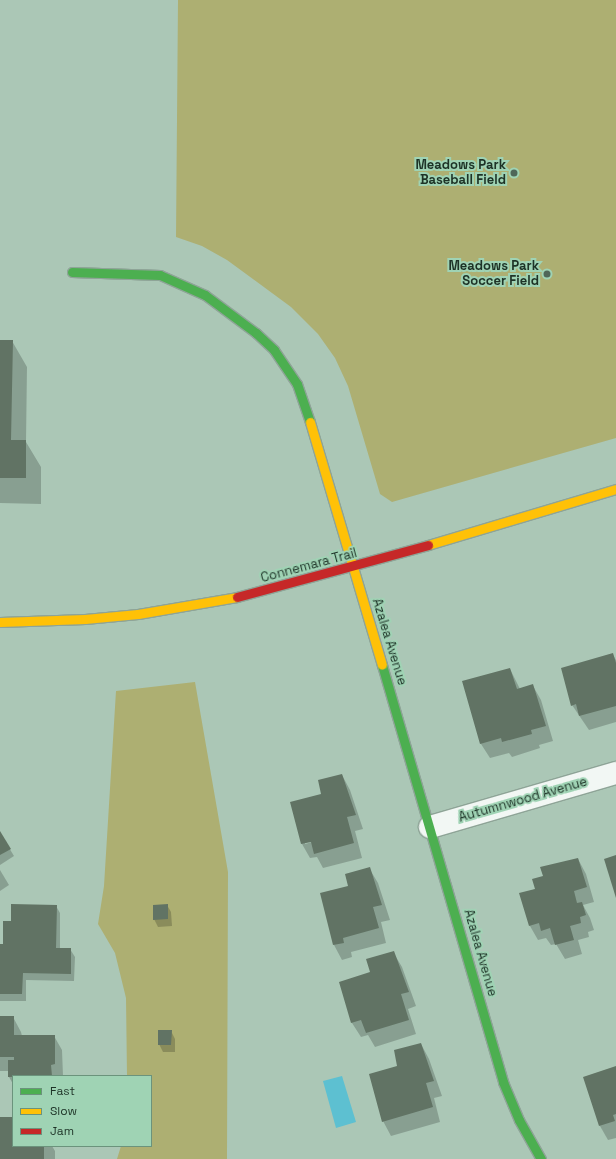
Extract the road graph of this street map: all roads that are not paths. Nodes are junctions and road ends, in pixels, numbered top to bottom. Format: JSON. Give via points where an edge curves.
{"nodes":[{"id":1,"x":72,"y":272,"type":"dead end"},
{"id":2,"x":616,"y":489,"type":"edge"},
{"id":3,"x":353,"y":567,"type":"junction"},
{"id":4,"x":0,"y":622,"type":"edge"},
{"id":5,"x":616,"y":773,"type":"edge"},
{"id":6,"x":430,"y":827,"type":"junction"},
{"id":7,"x":541,"y":1159,"type":"edge"}],
"edges":[{"from":1,"to":3,"type":"street","name":"Azalea Avenue","via":[[160,275],[182,283],[205,295],[256,333],[274,350],[297,384],[304,401]]},
{"from":2,"to":3,"type":"street","name":"Connemara Trail"},
{"from":3,"to":4,"type":"street","name":"Connemara Trail","via":[[254,594],[188,607],[85,619]]},
{"from":3,"to":6,"type":"street","name":"Azalea Avenue"},
{"from":5,"to":6,"type":"street","name":"Autumnwood Avenue"},
{"from":6,"to":7,"type":"street","name":"Azalea Avenue","via":[[503,1082],[519,1120]]}]}
